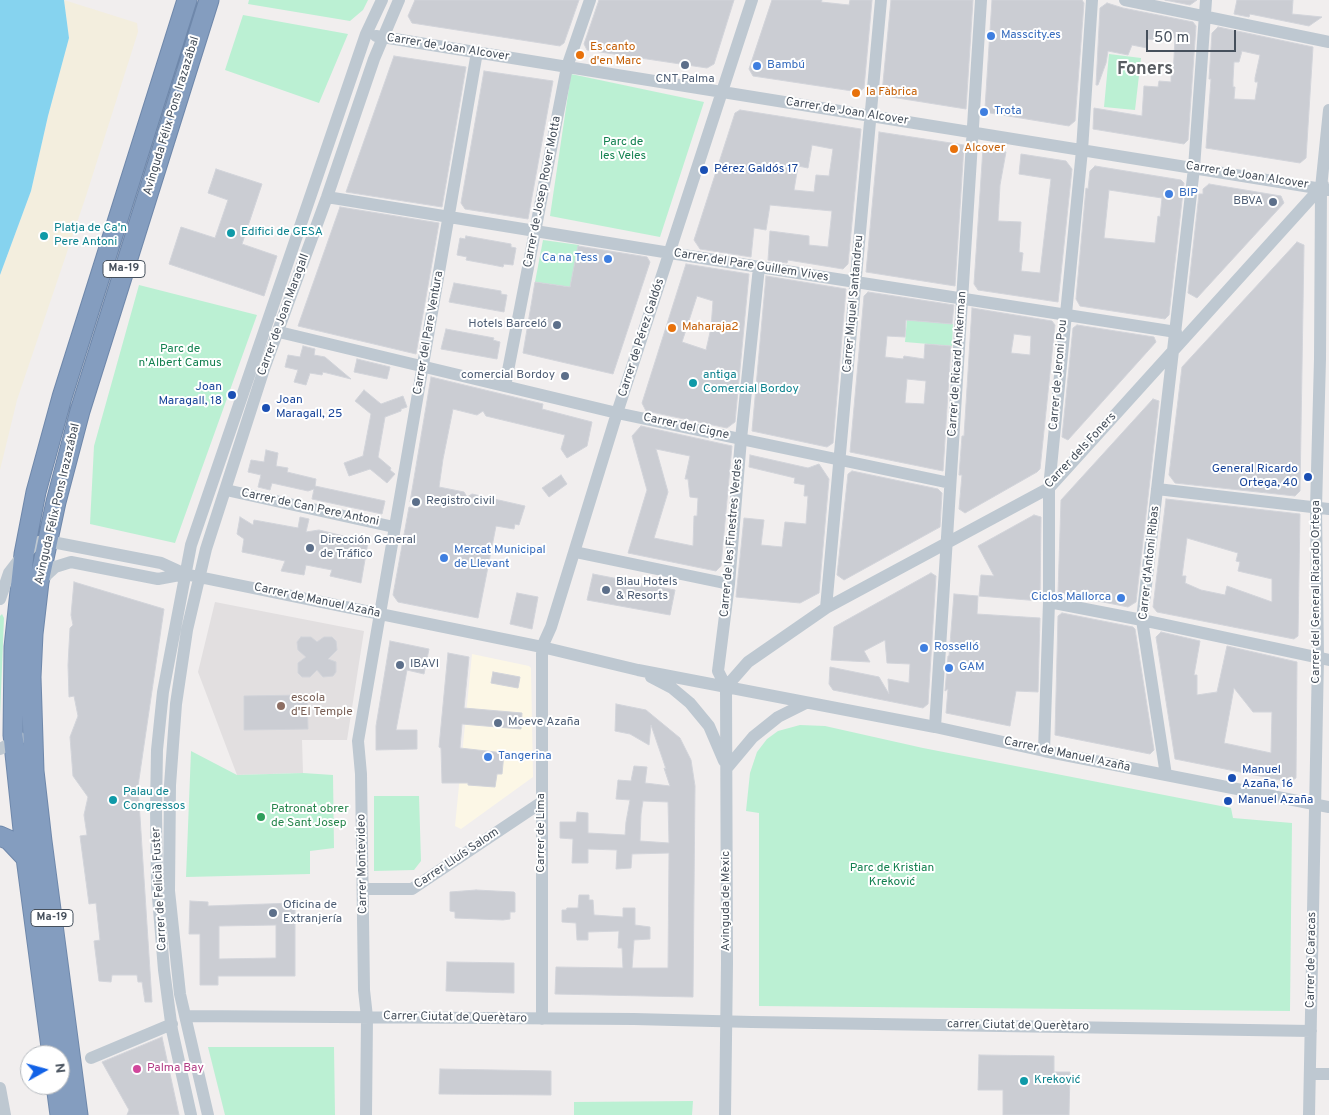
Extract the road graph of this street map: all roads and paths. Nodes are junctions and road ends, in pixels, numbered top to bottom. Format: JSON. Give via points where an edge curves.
{"nodes":[{"id":1,"x":187,"y":0,"type":"edge"},
{"id":2,"x":209,"y":0,"type":"edge"},
{"id":3,"x":382,"y":0,"type":"edge"},
{"id":4,"x":399,"y":0,"type":"edge"},
{"id":5,"x":590,"y":0,"type":"edge"},
{"id":6,"x":752,"y":0,"type":"edge"},
{"id":7,"x":881,"y":0,"type":"edge"},
{"id":8,"x":982,"y":0,"type":"edge"},
{"id":9,"x":1092,"y":0,"type":"edge"},
{"id":10,"x":1125,"y":0,"type":"edge"},
{"id":11,"x":1206,"y":0,"type":"edge"},
{"id":12,"x":1205,"y":16,"type":"junction"},
{"id":13,"x":366,"y":34,"type":"junction"},
{"id":14,"x":382,"y":37,"type":"junction"},
{"id":15,"x":1329,"y":42,"type":"edge"},
{"id":16,"x":477,"y":52,"type":"junction"},
{"id":17,"x":567,"y":67,"type":"junction"},
{"id":18,"x":723,"y":92,"type":"junction"},
{"id":19,"x":1329,"y":110,"type":"edge"},
{"id":20,"x":870,"y":116,"type":"junction"},
{"id":21,"x":973,"y":132,"type":"junction"},
{"id":22,"x":1082,"y":150,"type":"junction"},
{"id":23,"x":1194,"y":168,"type":"junction"},
{"id":24,"x":1329,"y":177,"type":"edge"},
{"id":25,"x":1325,"y":189,"type":"edge"},
{"id":26,"x":327,"y":197,"type":"junction"},
{"id":27,"x":449,"y":217,"type":"junction"},
{"id":28,"x":535,"y":231,"type":"junction"},
{"id":29,"x":670,"y":253,"type":"junction"},
{"id":30,"x":759,"y":267,"type":"junction"},
{"id":31,"x":856,"y":282,"type":"junction"},
{"id":32,"x":962,"y":298,"type":"junction"},
{"id":33,"x":1065,"y":314,"type":"junction"},
{"id":34,"x":279,"y":332,"type":"junction"},
{"id":35,"x":1176,"y":332,"type":"junction"},
{"id":36,"x":1174,"y":349,"type":"junction"},
{"id":37,"x":1324,"y":360,"type":"edge"},
{"id":38,"x":424,"y":368,"type":"junction"},
{"id":39,"x":505,"y":386,"type":"junction"},
{"id":40,"x":618,"y":413,"type":"junction"},
{"id":41,"x":741,"y":439,"type":"junction"},
{"id":42,"x":840,"y":460,"type":"junction"},
{"id":43,"x":950,"y":483,"type":"junction"},
{"id":44,"x":1049,"y":488,"type":"junction"},
{"id":45,"x":1157,"y":489,"type":"junction"},
{"id":46,"x":226,"y":490,"type":"junction"},
{"id":47,"x":1316,"y":508,"type":"junction"},
{"id":48,"x":1329,"y":509,"type":"edge"},
{"id":49,"x":394,"y":527,"type":"junction"},
{"id":50,"x":47,"y":541,"type":"junction"},
{"id":51,"x":946,"y":544,"type":"junction"},
{"id":52,"x":575,"y":552,"type":"junction"},
{"id":53,"x":24,"y":554,"type":"junction"},
{"id":54,"x":185,"y":574,"type":"junction"},
{"id":55,"x":200,"y":577,"type":"junction"},
{"id":56,"x":39,"y":582,"type":"junction"},
{"id":57,"x":729,"y":584,"type":"junction"},
{"id":58,"x":0,"y":599,"type":"edge"},
{"id":59,"x":1049,"y":602,"type":"junction"},
{"id":60,"x":826,"y":608,"type":"junction"},
{"id":61,"x":379,"y":614,"type":"junction"},
{"id":62,"x":1142,"y":620,"type":"junction"},
{"id":63,"x":542,"y":647,"type":"junction"},
{"id":64,"x":1324,"y":659,"type":"edge"},
{"id":65,"x":638,"y":670,"type":"junction"},
{"id":66,"x":726,"y":687,"type":"junction"},
{"id":67,"x":806,"y":703,"type":"junction"},
{"id":68,"x":31,"y":720,"type":"junction"},
{"id":69,"x":934,"y":728,"type":"junction"},
{"id":70,"x":7,"y":746,"type":"edge"},
{"id":71,"x":1044,"y":751,"type":"junction"},
{"id":72,"x":727,"y":768,"type":"junction"},
{"id":73,"x":1166,"y":775,"type":"junction"},
{"id":74,"x":542,"y":802,"type":"junction"},
{"id":75,"x":1315,"y":804,"type":"junction"},
{"id":76,"x":1329,"y":807,"type":"edge"},
{"id":77,"x":0,"y":836,"type":"edge"},
{"id":78,"x":26,"y":858,"type":"junction"},
{"id":79,"x":363,"y":889,"type":"junction"},
{"id":80,"x":185,"y":1016,"type":"junction"},
{"id":81,"x":367,"y":1017,"type":"junction"},
{"id":82,"x":542,"y":1019,"type":"junction"},
{"id":83,"x":726,"y":1021,"type":"junction"},
{"id":84,"x":172,"y":1024,"type":"junction"},
{"id":85,"x":1311,"y":1031,"type":"junction"},
{"id":86,"x":51,"y":1045,"type":"edge"},
{"id":87,"x":91,"y":1058,"type":"dead end"},
{"id":88,"x":1310,"y":1074,"type":"junction"},
{"id":89,"x":1329,"y":1074,"type":"edge"},
{"id":90,"x":0,"y":1088,"type":"edge"},
{"id":91,"x":57,"y":1095,"type":"edge"},
{"id":92,"x":5,"y":1115,"type":"edge"},
{"id":93,"x":60,"y":1115,"type":"edge"},
{"id":94,"x":78,"y":1115,"type":"edge"},
{"id":95,"x":191,"y":1115,"type":"edge"},
{"id":96,"x":208,"y":1115,"type":"edge"},
{"id":97,"x":366,"y":1115,"type":"edge"},
{"id":98,"x":725,"y":1115,"type":"edge"},
{"id":99,"x":1309,"y":1115,"type":"edge"}],
"edges":[{"from":1,"to":53,"type":"highway","name":"Avinguda Félix Pons Irazazábal","number":"Ma-19","via":[[59,406],[36,492]]},
{"from":2,"to":50,"type":"highway","name":"Avinguda Félix Pons Irazazábal","number":"Ma-19","via":[[80,411]]},
{"from":3,"to":13,"type":"street","name":"Carrer de Joan Maragall"},
{"from":4,"to":14,"type":"street","name":"Carrer de Joan Maragall"},
{"from":5,"to":17,"type":"street","name":"Carrer de Josep Rover Motta"},
{"from":6,"to":18,"type":"street","name":"Carrer de Pérez Galdós"},
{"from":7,"to":20,"type":"street","name":"Carrer Miquel Santandreu"},
{"from":8,"to":21,"type":"street","name":"Carrer de Ricard Ankerman"},
{"from":9,"to":22,"type":"street","name":"Carrer de Jeroni Pou"},
{"from":10,"to":12,"type":"street"},
{"from":11,"to":12,"type":"street"},
{"from":12,"to":15,"type":"street"},
{"from":12,"to":23,"type":"street"},
{"from":13,"to":14,"type":"street","name":"Carrer de Joan Alcover"},
{"from":13,"to":54,"type":"street","name":"Carrer de Joan Maragall","via":[[191,545]]},
{"from":14,"to":16,"type":"street","name":"Carrer de Joan Alcover"},
{"from":14,"to":26,"type":"street","name":"Carrer de Joan Maragall"},
{"from":16,"to":17,"type":"street","name":"Carrer de Joan Alcover"},
{"from":16,"to":27,"type":"street","name":"Carrer del Pare Ventura"},
{"from":17,"to":18,"type":"street","name":"Carrer de Joan Alcover"},
{"from":17,"to":28,"type":"street","name":"Carrer de Josep Rover Motta"},
{"from":18,"to":20,"type":"street","name":"Carrer de Joan Alcover"},
{"from":18,"to":29,"type":"street","name":"Carrer de Pérez Galdós"},
{"from":19,"to":25,"type":"street","name":"Carrer del General Ricardo Ortega"},
{"from":20,"to":21,"type":"street","name":"Carrer de Joan Alcover"},
{"from":20,"to":31,"type":"street","name":"Carrer Miquel Santandreu"},
{"from":21,"to":22,"type":"street","name":"Carrer de Joan Alcover"},
{"from":21,"to":32,"type":"street","name":"Carrer de Ricard Ankerman"},
{"from":22,"to":23,"type":"street","name":"Carrer de Joan Alcover"},
{"from":22,"to":33,"type":"street","name":"Carrer de Jeroni Pou"},
{"from":23,"to":25,"type":"street","name":"Carrer de Joan Alcover"},
{"from":23,"to":35,"type":"street"},
{"from":24,"to":25,"type":"street","name":"Carrer dels Foners"},
{"from":25,"to":36,"type":"street","name":"Carrer dels Foners"},
{"from":25,"to":37,"type":"street","name":"Carrer del General Ricardo Ortega"},
{"from":26,"to":27,"type":"street","name":"Carrer del Pare Guillem Vives"},
{"from":26,"to":34,"type":"street","name":"Carrer de Joan Maragall"},
{"from":27,"to":28,"type":"street","name":"Carrer del Pare Guillem Vives"},
{"from":27,"to":38,"type":"street","name":"Carrer del Pare Ventura"},
{"from":28,"to":29,"type":"street","name":"Carrer del Pare Guillem Vives"},
{"from":28,"to":39,"type":"street","name":"Carrer de Josep Rover Motta"},
{"from":29,"to":30,"type":"street","name":"Carrer del Pare Guillem Vives"},
{"from":29,"to":40,"type":"street","name":"Carrer de Pérez Galdós"},
{"from":30,"to":31,"type":"street","name":"Carrer del Pare Guillem Vives"},
{"from":30,"to":41,"type":"street","name":"Carrer de les Finestres Verdes"},
{"from":31,"to":32,"type":"street","name":"Carrer del Pare Guillem Vives"},
{"from":31,"to":42,"type":"street","name":"Carrer Miquel Santandreu"},
{"from":32,"to":33,"type":"street","name":"Carrer del Pare Guillem Vives"},
{"from":32,"to":43,"type":"street","name":"Carrer de Ricard Ankerman"},
{"from":33,"to":35,"type":"street","name":"Carrer del Pare Guillem Vives"},
{"from":33,"to":44,"type":"street","name":"Carrer de Jeroni Pou"},
{"from":34,"to":38,"type":"street","name":"Carrer del Cigne"},
{"from":34,"to":46,"type":"street","name":"Carrer de Joan Maragall"},
{"from":35,"to":36,"type":"street"},
{"from":36,"to":44,"type":"street","name":"Carrer dels Foners"},
{"from":36,"to":45,"type":"street","name":"Carrer d'Antoni Ribas"},
{"from":37,"to":47,"type":"street","name":"Carrer del General Ricardo Ortega"},
{"from":38,"to":39,"type":"street","name":"Carrer del Cigne"},
{"from":38,"to":49,"type":"street","name":"Carrer del Pare Ventura"},
{"from":39,"to":40,"type":"street","name":"Carrer del Cigne"},
{"from":40,"to":41,"type":"street","name":"Carrer del Cigne"},
{"from":40,"to":52,"type":"street","name":"Carrer de Pérez Galdós"},
{"from":41,"to":42,"type":"street","name":"Carrer del Cigne"},
{"from":41,"to":57,"type":"street","name":"Carrer de les Finestres Verdes"},
{"from":42,"to":43,"type":"street","name":"Carrer del Cigne"},
{"from":42,"to":60,"type":"street","name":"Carrer Miquel Santandreu"},
{"from":43,"to":51,"type":"street","name":"Carrer de Ricard Ankerman"},
{"from":44,"to":51,"type":"street","name":"Carrer dels Foners"},
{"from":44,"to":59,"type":"street","name":"Carrer de Jeroni Pou"},
{"from":45,"to":47,"type":"street"},
{"from":45,"to":62,"type":"street","name":"Carrer d'Antoni Ribas"},
{"from":46,"to":49,"type":"street","name":"Carrer de Can Pere Antoni"},
{"from":46,"to":55,"type":"street","name":"Carrer de Joan Maragall"},
{"from":47,"to":48,"type":"street"},
{"from":47,"to":64,"type":"street","name":"Carrer del General Ricardo Ortega"},
{"from":49,"to":61,"type":"street","name":"Carrer del Pare Ventura"},
{"from":50,"to":53,"type":"street","via":[[34,544]]},
{"from":50,"to":54,"type":"street","name":"Carrer de Manuel Azaña","via":[[162,563]]},
{"from":50,"to":56,"type":"highway","name":"Avinguda Félix Pons Irazazábal","number":"Ma-19"},
{"from":51,"to":60,"type":"street","name":"Carrer dels Foners"},
{"from":51,"to":69,"type":"street","name":"Carrer de Ricard Ankerman"},
{"from":52,"to":57,"type":"street"},
{"from":52,"to":63,"type":"street","name":"Carrer de Pérez Galdós"},
{"from":53,"to":58,"type":"street","via":[[9,573]]},
{"from":53,"to":70,"type":"highway","name":"Avinguda Félix Pons Irazazábal","number":"Ma-19"},
{"from":54,"to":55,"type":"street","name":"Carrer de Manuel Azaña"},
{"from":54,"to":56,"type":"street","via":[[158,578],[71,562],[54,567]]},
{"from":54,"to":84,"type":"street","name":"Carrer de Felicià Fuster","via":[[164,692],[157,770],[157,884]]},
{"from":55,"to":61,"type":"street","name":"Carrer de Manuel Azaña"},
{"from":55,"to":80,"type":"street","name":"Carrer de Felicià Fuster","via":[[186,630],[170,785],[169,891]]},
{"from":56,"to":68,"type":"highway","name":"Avinguda Félix Pons Irazazábal","number":"Ma-19","via":[[33,634]]},
{"from":57,"to":66,"type":"street","name":"Carrer de les Finestres Verdes","via":[[718,671]]},
{"from":59,"to":62,"type":"street"},
{"from":59,"to":71,"type":"street","name":"Carrer de Jeroni Pou"},
{"from":60,"to":66,"type":"street","name":"Carrer dels Foners","via":[[748,662]]},
{"from":61,"to":63,"type":"street","name":"Carrer de Manuel Azaña"},
{"from":61,"to":79,"type":"street","name":"Carrer Montevideo","via":[[358,741]]},
{"from":62,"to":64,"type":"street"},
{"from":62,"to":73,"type":"street","name":"Carrer d'Antoni Ribas"},
{"from":63,"to":65,"type":"street","name":"Carrer de Manuel Azaña"},
{"from":63,"to":74,"type":"street","name":"Carrer de Lima"},
{"from":64,"to":75,"type":"street","name":"Carrer del General Ricardo Ortega"},
{"from":65,"to":66,"type":"street","name":"Carrer de Manuel Azaña"},
{"from":65,"to":72,"type":"street","name":"Carrer de Manuel Azaña","via":[[672,688],[690,703],[709,726]]},
{"from":66,"to":67,"type":"street","name":"Carrer de Manuel Azaña"},
{"from":66,"to":72,"type":"street","name":"Avinguda de Mèxic"},
{"from":67,"to":69,"type":"street","name":"Carrer de Manuel Azaña"},
{"from":67,"to":72,"type":"street","via":[[771,722],[753,737]]},
{"from":68,"to":70,"type":"street","via":[[25,734]]},
{"from":68,"to":94,"type":"highway","name":"Avinguda Félix Pons Irazazábal","number":"Ma-19","via":[[42,841]]},
{"from":69,"to":71,"type":"street","name":"Carrer de Manuel Azaña"},
{"from":70,"to":78,"type":"highway","name":"Avinguda Félix Pons Irazazábal","number":"Ma-19"},
{"from":71,"to":73,"type":"street","name":"Carrer de Manuel Azaña"},
{"from":72,"to":83,"type":"street","name":"Avinguda de Mèxic"},
{"from":73,"to":75,"type":"street","name":"Carrer de Manuel Azaña"},
{"from":74,"to":79,"type":"street","name":"Carrer Lluís Salom","via":[[412,890]]},
{"from":74,"to":82,"type":"street","name":"Carrer de Lima"},
{"from":75,"to":76,"type":"street","name":"Carrer de Manuel Azaña"},
{"from":75,"to":85,"type":"street","name":"Carrer de Caracas"},
{"from":77,"to":78,"type":"highway","via":[[9,840]]},
{"from":78,"to":86,"type":"highway","name":"Avinguda Félix Pons Irazazábal","number":"Ma-19"},
{"from":79,"to":81,"type":"street","name":"Carrer Montevideo"},
{"from":80,"to":81,"type":"street","name":"Carrer Ciutat de Querètaro"},
{"from":80,"to":96,"type":"street","name":"Carrer de Felicià Fuster"},
{"from":81,"to":82,"type":"street","name":"Carrer Ciutat de Querètaro"},
{"from":81,"to":97,"type":"street","name":"Carrer Montevideo"},
{"from":82,"to":83,"type":"street","name":"Carrer Ciutat de Querètaro"},
{"from":83,"to":85,"type":"street","name":"carrer Ciutat de Querètaro"},
{"from":83,"to":98,"type":"street","name":"Avinguda de Mèxic"},
{"from":84,"to":87,"type":"street"},
{"from":84,"to":95,"type":"street","name":"Carrer de Felicià Fuster"},
{"from":85,"to":88,"type":"street","name":"Carrer de Caracas"},
{"from":88,"to":89,"type":"street"},
{"from":88,"to":99,"type":"street","name":"Carrer de Caracas"},
{"from":90,"to":92,"type":"street"},
{"from":91,"to":93,"type":"highway"}]}
